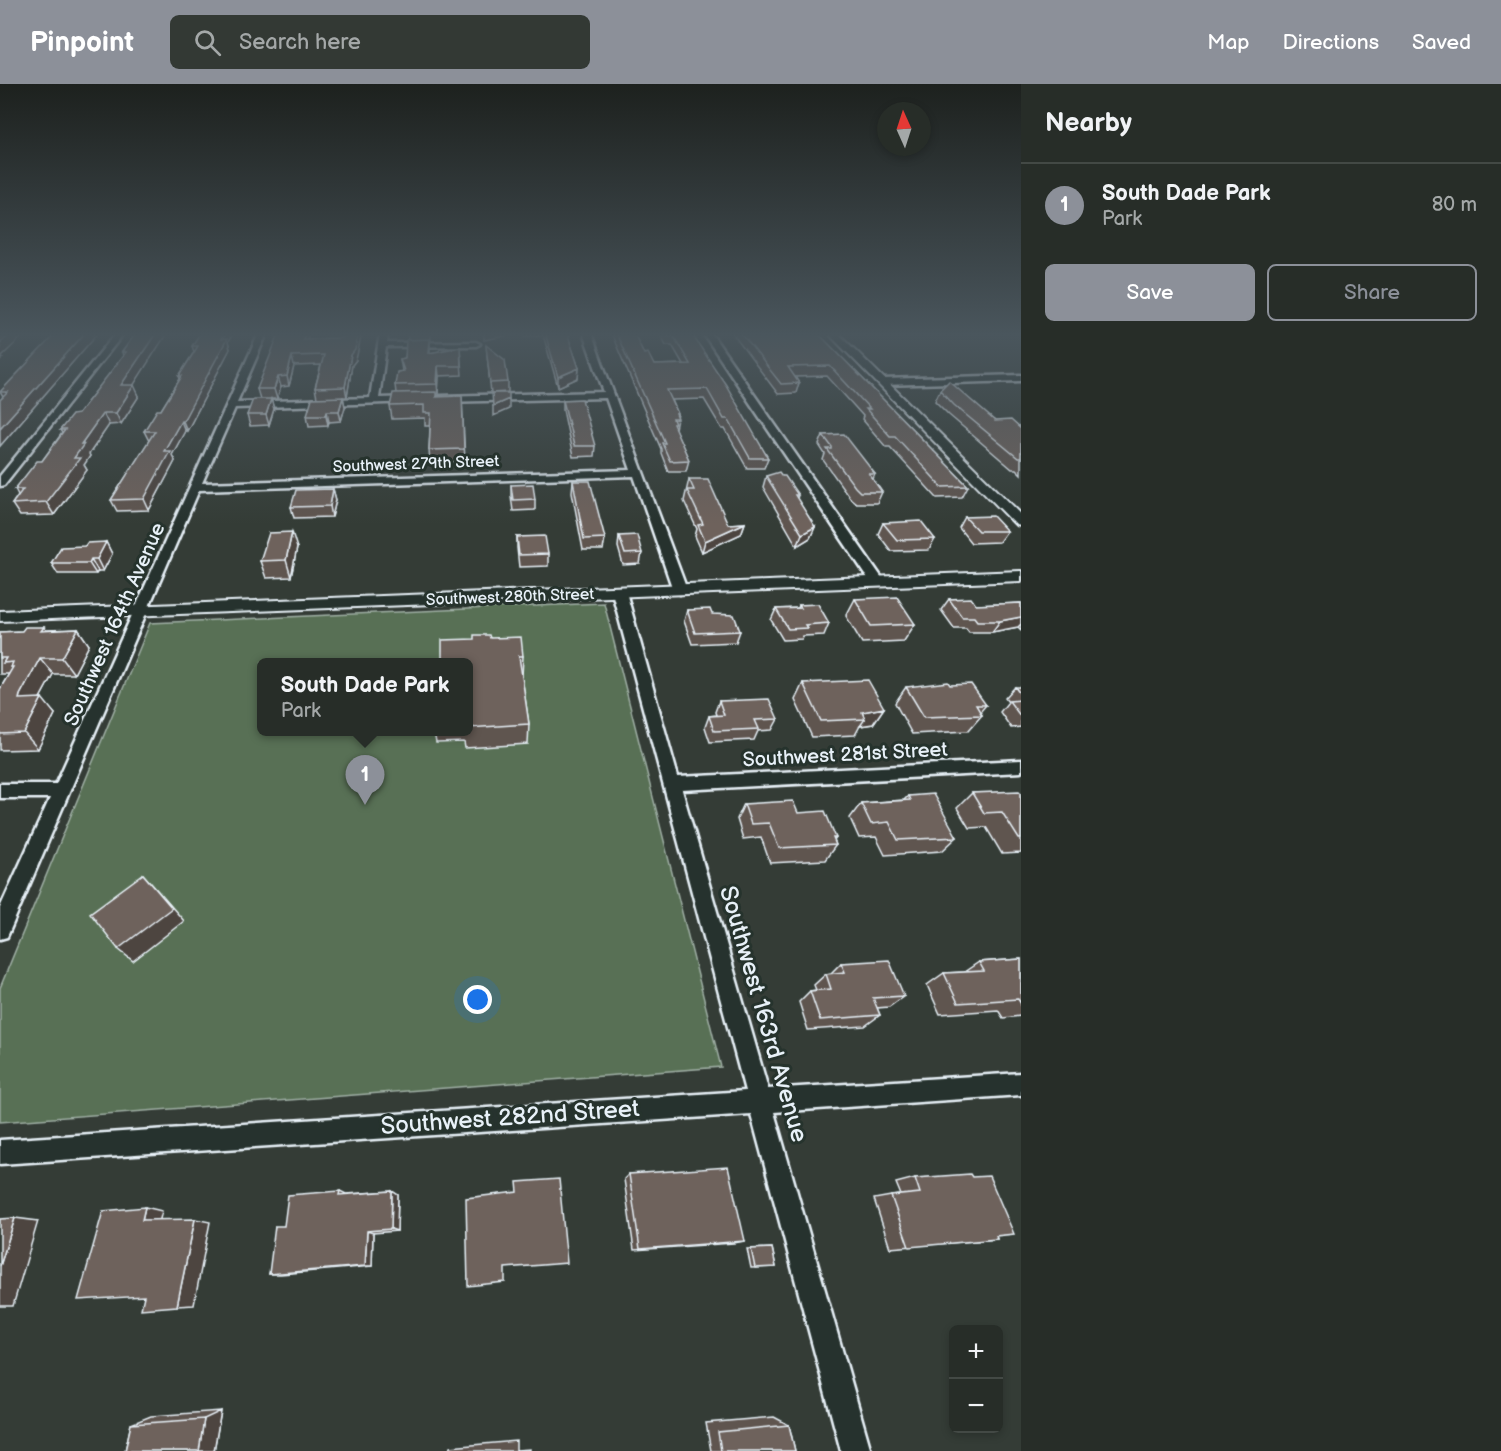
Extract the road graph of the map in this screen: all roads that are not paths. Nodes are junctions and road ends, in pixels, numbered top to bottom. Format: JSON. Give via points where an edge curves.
{"nodes":[{"id":1,"x":69,"y":397,"type":"edge"},
{"id":2,"x":235,"y":397,"type":"edge"},
{"id":3,"x":375,"y":397,"type":"edge"},
{"id":4,"x":531,"y":397,"type":"edge"},
{"id":5,"x":611,"y":397,"type":"edge"},
{"id":6,"x":751,"y":397,"type":"edge"},
{"id":7,"x":897,"y":397,"type":"edge"},
{"id":8,"x":434,"y":399,"type":"edge"},
{"id":9,"x":422,"y":400,"type":"edge"},
{"id":10,"x":374,"y":401,"type":"junction"},
{"id":11,"x":231,"y":405,"type":"junction"},
{"id":12,"x":639,"y":473,"type":"junction"},
{"id":13,"x":0,"y":483,"type":"edge"},
{"id":14,"x":195,"y":487,"type":"junction"},
{"id":15,"x":1021,"y":522,"type":"edge"},
{"id":16,"x":1021,"y":576,"type":"edge"},
{"id":17,"x":878,"y":581,"type":"junction"},
{"id":18,"x":680,"y":590,"type":"junction"},
{"id":19,"x":619,"y":592,"type":"junction"},
{"id":20,"x":143,"y":609,"type":"junction"},
{"id":21,"x":0,"y":616,"type":"edge"},
{"id":22,"x":1021,"y":766,"type":"edge"},
{"id":23,"x":672,"y":784,"type":"junction"},
{"id":24,"x":0,"y":791,"type":"edge"},
{"id":25,"x":62,"y":791,"type":"junction"},
{"id":26,"x":0,"y":930,"type":"edge"},
{"id":27,"x":1021,"y":1084,"type":"edge"},
{"id":28,"x":761,"y":1103,"type":"junction"},
{"id":29,"x":0,"y":1152,"type":"edge"},
{"id":30,"x":856,"y":1451,"type":"edge"}],
"edges":[{"from":1,"to":13,"type":"street"},
{"from":2,"to":11,"type":"street","name":"Southwest 164th Avenue"},
{"from":3,"to":10,"type":"street"},
{"from":4,"to":8,"type":"street"},
{"from":5,"to":12,"type":"street"},
{"from":6,"to":17,"type":"street"},
{"from":7,"to":15,"type":"street"},
{"from":9,"to":10,"type":"street"},
{"from":10,"to":11,"type":"street"},
{"from":11,"to":14,"type":"street","name":"Southwest 164th Avenue"},
{"from":12,"to":14,"type":"street","name":"Southwest 279th Street"},
{"from":12,"to":18,"type":"street"},
{"from":14,"to":20,"type":"street","name":"Southwest 164th Avenue"},
{"from":16,"to":17,"type":"street","name":"Southwest 280th Street"},
{"from":17,"to":18,"type":"street","name":"Southwest 280th Street"},
{"from":18,"to":19,"type":"street","name":"Southwest 280th Street"},
{"from":19,"to":20,"type":"street","name":"Southwest 280th Street"},
{"from":19,"to":23,"type":"street","name":"Southwest 163rd Avenue"},
{"from":20,"to":21,"type":"street","name":"Southwest 280th Street"},
{"from":20,"to":25,"type":"street","name":"Southwest 164th Avenue"},
{"from":22,"to":23,"type":"street","name":"Southwest 281st Street"},
{"from":23,"to":28,"type":"street","name":"Southwest 163rd Avenue"},
{"from":24,"to":25,"type":"street"},
{"from":25,"to":26,"type":"street","name":"Southwest 164th Avenue"},
{"from":27,"to":28,"type":"street","name":"Southwest 282nd Street"},
{"from":28,"to":29,"type":"street","name":"Southwest 282nd Street","via":[[698,1104]]},
{"from":28,"to":30,"type":"street","name":"Southwest 163rd Avenue"}]}
